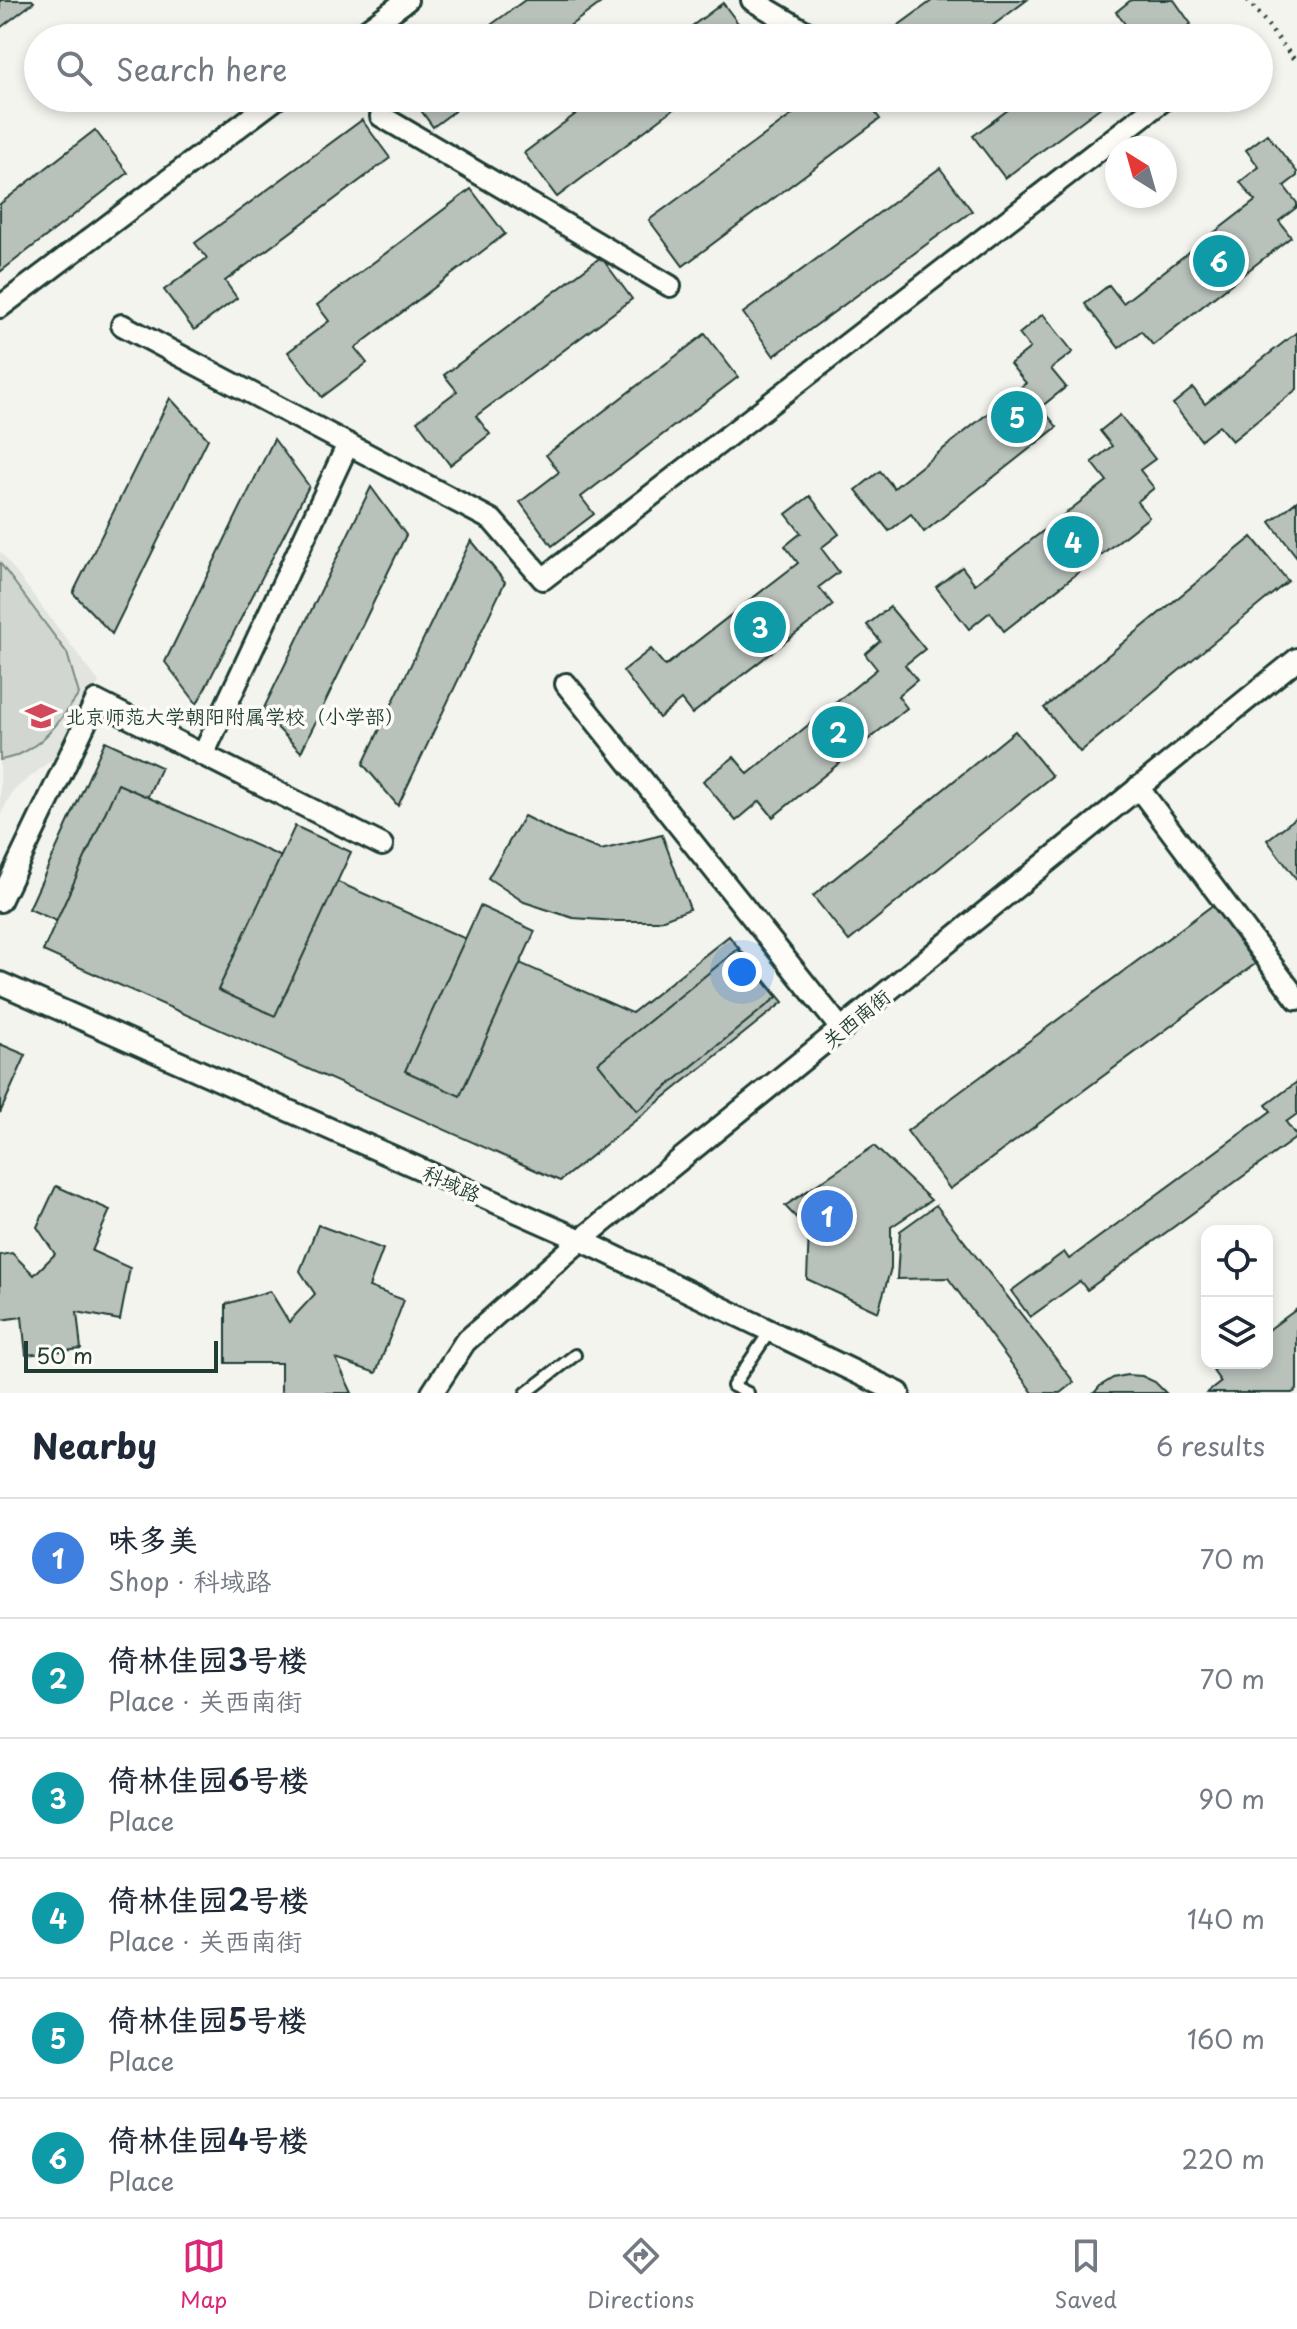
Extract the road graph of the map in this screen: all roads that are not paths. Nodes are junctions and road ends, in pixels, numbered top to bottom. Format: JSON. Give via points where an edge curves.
{"nodes":[{"id":1,"x":407,"y":0,"type":"edge"},
{"id":2,"x":752,"y":0,"type":"edge"},
{"id":3,"x":375,"y":24,"type":"edge"},
{"id":4,"x":792,"y":24,"type":"edge"},
{"id":5,"x":258,"y":112,"type":"edge"},
{"id":6,"x":1148,"y":112,"type":"edge"},
{"id":7,"x":381,"y":116,"type":"dead end"},
{"id":8,"x":670,"y":286,"type":"dead end"},
{"id":9,"x":0,"y":307,"type":"edge"},
{"id":10,"x":122,"y":325,"type":"dead end"},
{"id":11,"x":348,"y":444,"type":"junction"},
{"id":12,"x":1297,"y":659,"type":"edge"},
{"id":13,"x":566,"y":684,"type":"dead end"},
{"id":14,"x":203,"y":755,"type":"junction"},
{"id":15,"x":1138,"y":787,"type":"junction"},
{"id":16,"x":382,"y":845,"type":"dead end"},
{"id":17,"x":0,"y":901,"type":"edge"},
{"id":18,"x":0,"y":983,"type":"edge"},
{"id":19,"x":1297,"y":999,"type":"edge"},
{"id":20,"x":842,"y":1030,"type":"junction"},
{"id":21,"x":581,"y":1240,"type":"junction"},
{"id":22,"x":770,"y":1331,"type":"junction"},
{"id":23,"x":575,"y":1355,"type":"dead end"},
{"id":24,"x":432,"y":1393,"type":"edge"},
{"id":25,"x":526,"y":1393,"type":"edge"},
{"id":26,"x":748,"y":1393,"type":"edge"},
{"id":27,"x":899,"y":1393,"type":"edge"}],
"edges":[{"from":1,"to":3,"type":"street"},
{"from":2,"to":4,"type":"street"},
{"from":5,"to":9,"type":"street"},
{"from":6,"to":11,"type":"street","via":[[543,579],[492,520]]},
{"from":7,"to":8,"type":"street"},
{"from":10,"to":11,"type":"street"},
{"from":11,"to":14,"type":"street"},
{"from":12,"to":15,"type":"street","name":"关西南街"},
{"from":13,"to":20,"type":"street"},
{"from":14,"to":16,"type":"street"},
{"from":14,"to":17,"type":"street","via":[[96,701]]},
{"from":15,"to":19,"type":"street"},
{"from":15,"to":20,"type":"street","name":"关西南街"},
{"from":18,"to":21,"type":"street","name":"科域路"},
{"from":20,"to":21,"type":"street","name":"关西南街"},
{"from":21,"to":22,"type":"street","name":"科域路"},
{"from":21,"to":24,"type":"street","name":"关西南街","via":[[465,1342]]},
{"from":22,"to":26,"type":"lane","via":[[733,1386]]},
{"from":22,"to":27,"type":"street","name":"科域路"},
{"from":23,"to":25,"type":"lane"}]}
